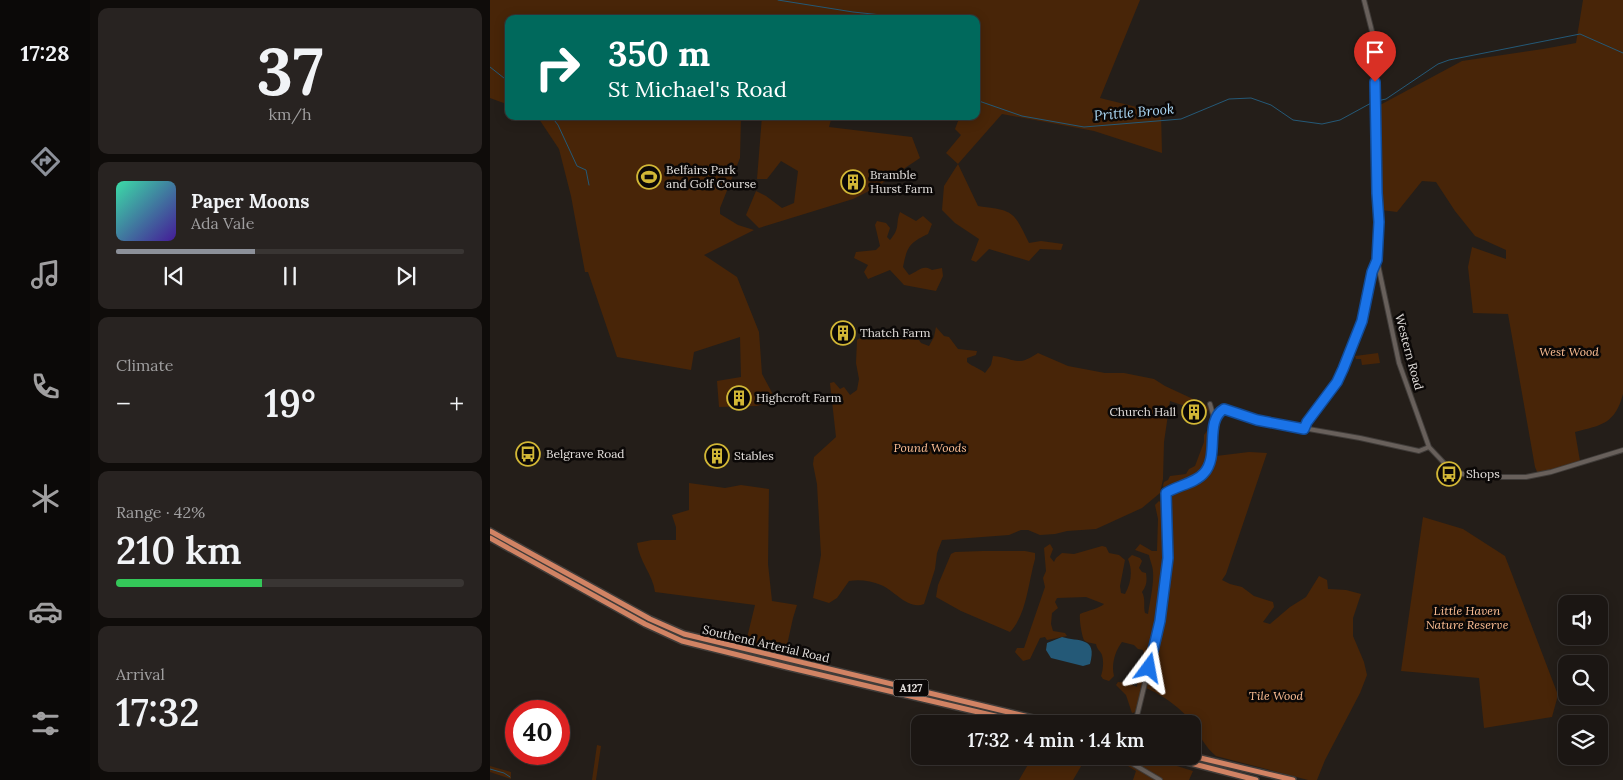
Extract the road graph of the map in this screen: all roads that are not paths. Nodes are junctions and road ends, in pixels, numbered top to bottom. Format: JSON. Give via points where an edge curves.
{"nodes":[{"id":1,"x":1364,"y":0,"type":"edge"},
{"id":2,"x":1377,"y":260,"type":"junction"},
{"id":3,"x":1210,"y":404,"type":"dead end"},
{"id":4,"x":1214,"y":418,"type":"junction"},
{"id":5,"x":1304,"y":429,"type":"junction"},
{"id":6,"x":1429,"y":447,"type":"junction"},
{"id":7,"x":1623,"y":450,"type":"edge"},
{"id":8,"x":490,"y":531,"type":"edge"},
{"id":9,"x":490,"y":538,"type":"edge"},
{"id":10,"x":991,"y":715,"type":"edge"},
{"id":11,"x":1021,"y":715,"type":"edge"},
{"id":12,"x":1137,"y":715,"type":"edge"},
{"id":13,"x":1201,"y":758,"type":"edge"},
{"id":14,"x":1135,"y":765,"type":"edge"},
{"id":15,"x":1198,"y":765,"type":"edge"},
{"id":16,"x":1160,"y":780,"type":"edge"},
{"id":17,"x":1256,"y":780,"type":"edge"},
{"id":18,"x":1293,"y":780,"type":"edge"}],
"edges":[{"from":1,"to":2,"type":"street","via":[[1375,43]]},
{"from":2,"to":5,"type":"street","via":[[1362,321],[1343,369]]},
{"from":2,"to":6,"type":"street","name":"Western Road","via":[[1399,363]]},
{"from":3,"to":4,"type":"street"},
{"from":4,"to":5,"type":"street","via":[[1224,409],[1257,420]]},
{"from":4,"to":12,"type":"street","via":[[1210,459],[1204,474],[1166,493],[1168,558],[1160,621]]},
{"from":5,"to":6,"type":"street","via":[[1420,451]]},
{"from":6,"to":7,"type":"street","via":[[1459,473],[1476,477],[1526,477]]},
{"from":8,"to":11,"type":"highway","name":"Southend Arterial Road","number":"A127","via":[[644,616],[684,634]]},
{"from":9,"to":10,"type":"highway","name":"Southend Arterial Road","number":"A127","via":[[645,624],[682,640]]},
{"from":13,"to":18,"type":"highway"},
{"from":14,"to":16,"type":"street"},
{"from":15,"to":17,"type":"highway"}]}
